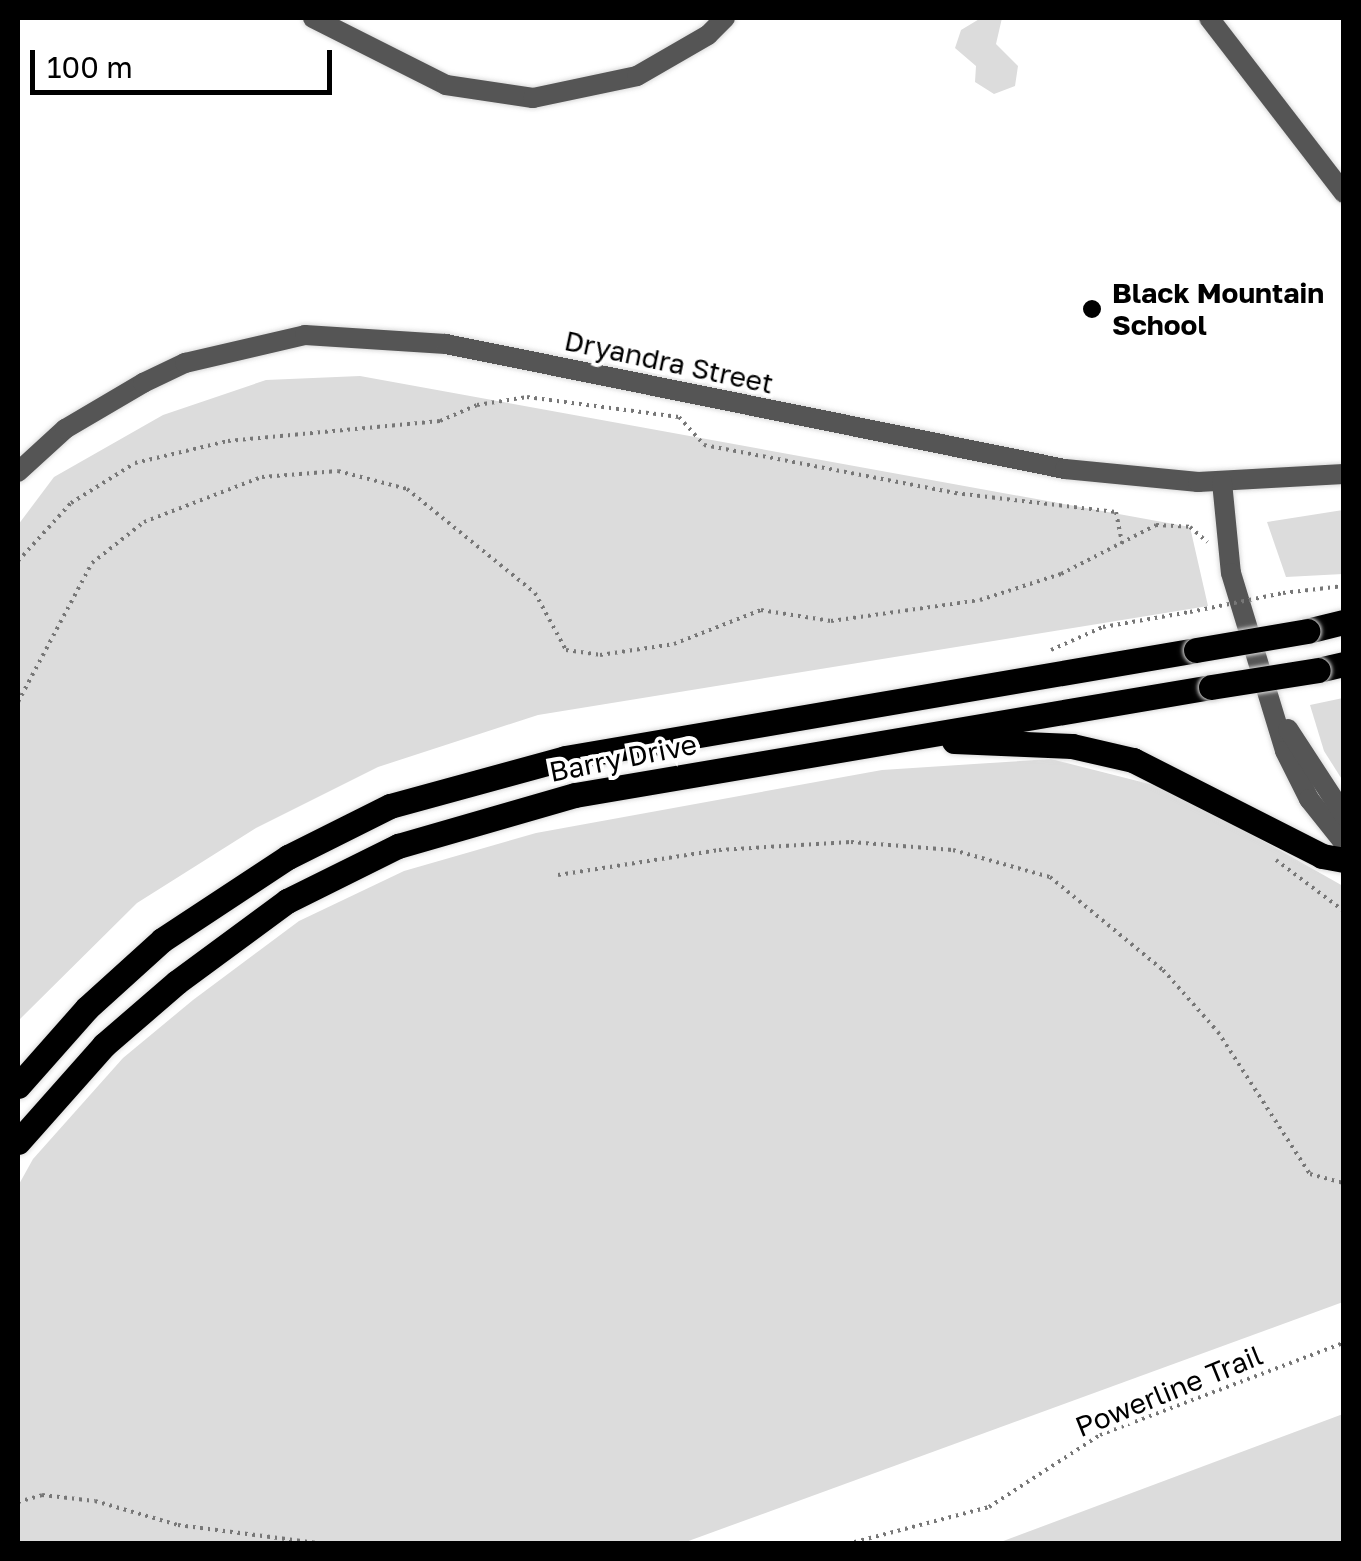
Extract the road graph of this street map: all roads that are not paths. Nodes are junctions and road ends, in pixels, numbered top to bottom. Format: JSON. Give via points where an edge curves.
{"nodes":[{"id":1,"x":314,"y":18,"type":"edge"},
{"id":2,"x":725,"y":18,"type":"edge"},
{"id":3,"x":1209,"y":18,"type":"edge"},
{"id":4,"x":1334,"y":162,"type":"edge"},
{"id":5,"x":1344,"y":193,"type":"edge"},
{"id":6,"x":18,"y":472,"type":"edge"},
{"id":7,"x":1344,"y":474,"type":"edge"},
{"id":8,"x":1222,"y":482,"type":"junction"},
{"id":9,"x":1344,"y":622,"type":"edge"},
{"id":10,"x":1331,"y":667,"type":"edge"},
{"id":11,"x":1271,"y":702,"type":"junction"},
{"id":12,"x":885,"y":740,"type":"junction"},
{"id":13,"x":1344,"y":815,"type":"edge"},
{"id":14,"x":1344,"y":843,"type":"edge"},
{"id":15,"x":1344,"y":860,"type":"edge"},
{"id":16,"x":18,"y":1086,"type":"edge"},
{"id":17,"x":18,"y":1142,"type":"edge"}],
"edges":[{"from":1,"to":2,"type":"street","via":[[446,85],[533,98],[637,76]]},
{"from":3,"to":4,"type":"street"},
{"from":4,"to":5,"type":"street"},
{"from":6,"to":8,"type":"street","name":"Dryandra Street","via":[[64,429],[142,383],[185,364],[305,334],[446,344],[1065,469]]},
{"from":7,"to":8,"type":"street","name":"Dryandra Street"},
{"from":8,"to":11,"type":"street","via":[[1231,574]]},
{"from":9,"to":16,"type":"main road","name":"Barry Drive","bridge":true,"via":[[565,758],[390,806],[288,857],[162,940],[87,1008]]},
{"from":10,"to":12,"type":"main road","name":"Barry Drive","bridge":true},
{"from":11,"to":13,"type":"street"},
{"from":11,"to":14,"type":"street","via":[[1296,777]]},
{"from":12,"to":15,"type":"main road","via":[[1099,751],[1155,768]]},
{"from":12,"to":17,"type":"main road","name":"Barry Drive","via":[[575,795],[398,846],[288,901],[177,982],[104,1045]]}]}
